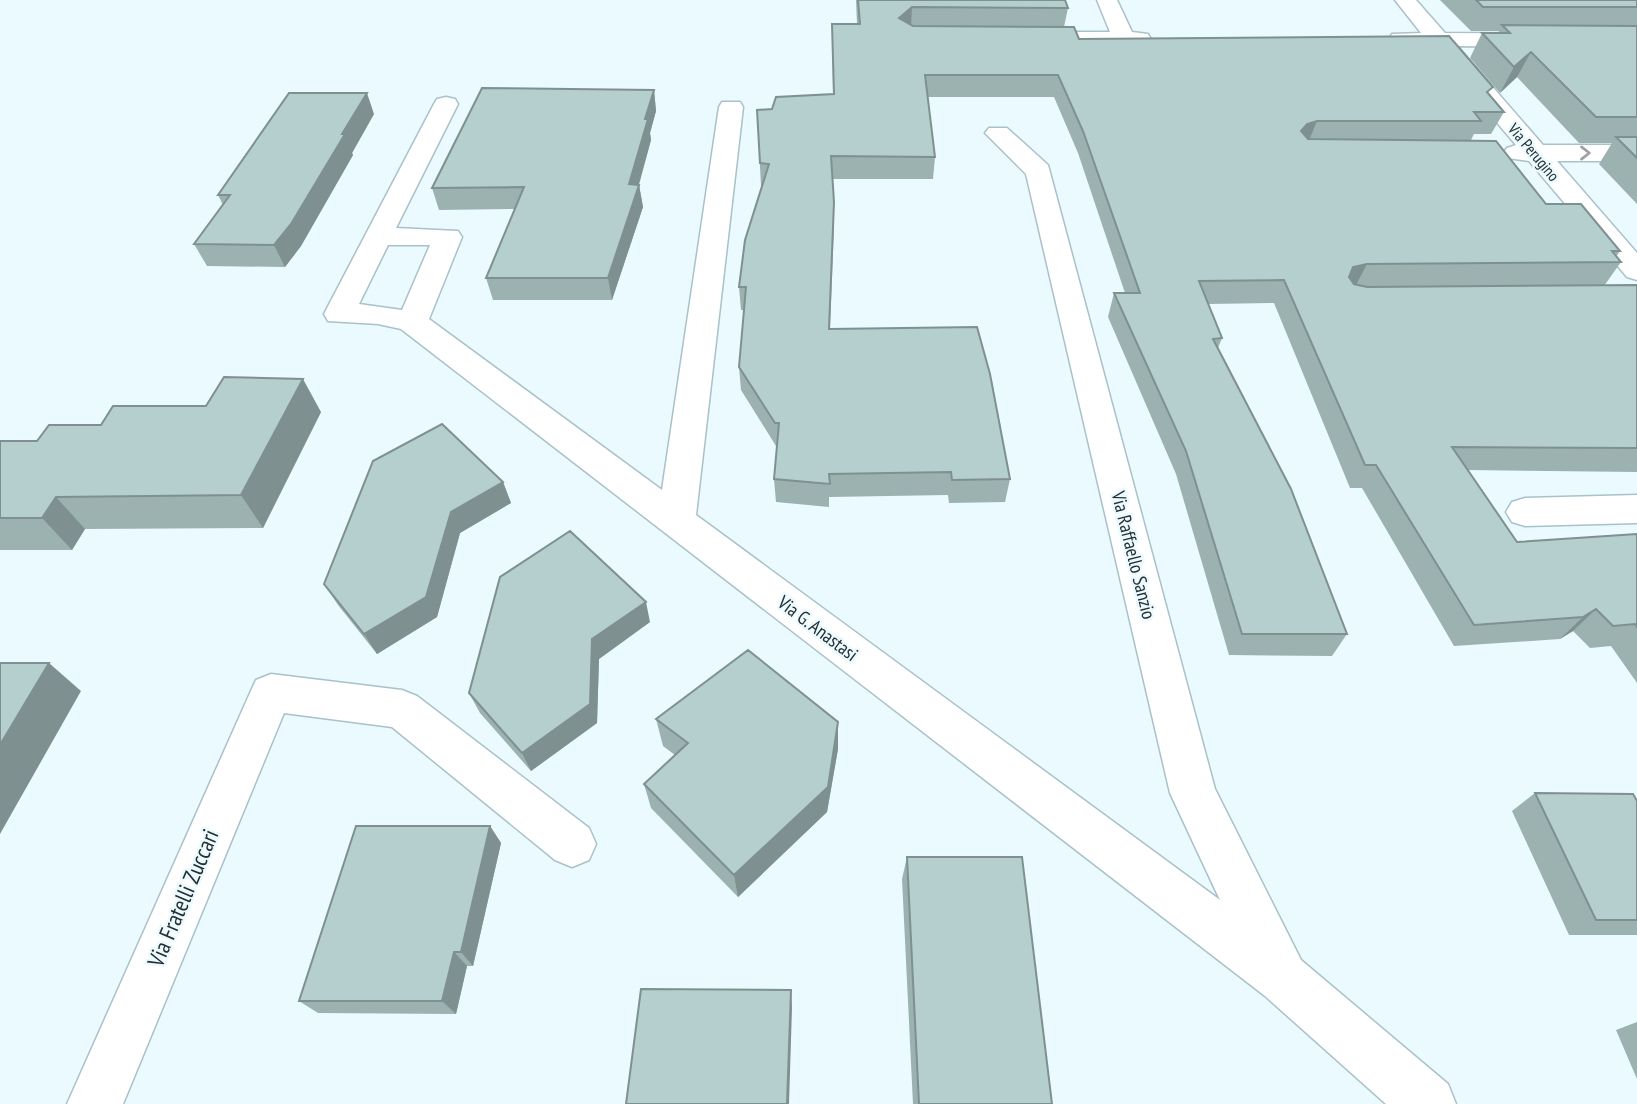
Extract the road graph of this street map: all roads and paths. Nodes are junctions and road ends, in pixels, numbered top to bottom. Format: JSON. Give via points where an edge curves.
{"nodes":[{"id":1,"x":1107,"y":0,"type":"edge"},
{"id":2,"x":1405,"y":0,"type":"edge"},
{"id":3,"x":1004,"y":39,"type":"edge"},
{"id":4,"x":1124,"y":39,"type":"junction"},
{"id":5,"x":1165,"y":39,"type":"edge"},
{"id":6,"x":1372,"y":39,"type":"edge"},
{"id":7,"x":1441,"y":39,"type":"junction"},
{"id":8,"x":1637,"y":41,"type":"edge"},
{"id":9,"x":446,"y":103,"type":"dead end"},
{"id":10,"x":732,"y":107,"type":"dead end"},
{"id":11,"x":998,"y":133,"type":"dead end"},
{"id":12,"x":1533,"y":152,"type":"junction"},
{"id":13,"x":1493,"y":153,"type":"edge"},
{"id":14,"x":1637,"y":153,"type":"edge"},
{"id":15,"x":378,"y":236,"type":"junction"},
{"id":16,"x":1633,"y":288,"type":"edge"},
{"id":17,"x":412,"y":322,"type":"junction"},
{"id":18,"x":1637,"y":509,"type":"edge"},
{"id":19,"x":1525,"y":512,"type":"dead end"},
{"id":20,"x":676,"y":522,"type":"junction"},
{"id":21,"x":572,"y":844,"type":"dead end"},
{"id":22,"x":1283,"y":978,"type":"junction"},
{"id":23,"x":95,"y":1104,"type":"edge"},
{"id":24,"x":1428,"y":1104,"type":"edge"}],
"edges":[{"from":1,"to":4,"type":"street"},
{"from":2,"to":7,"type":"street","name":"Via Perugino"},
{"from":3,"to":4,"type":"street"},
{"from":4,"to":5,"type":"street"},
{"from":6,"to":7,"type":"street"},
{"from":7,"to":8,"type":"street"},
{"from":7,"to":12,"type":"street","name":"Via Perugino"},
{"from":9,"to":15,"type":"street"},
{"from":10,"to":20,"type":"street"},
{"from":11,"to":22,"type":"street","name":"Via Raffaello Sanzio","via":[[1039,171],[1193,793]]},
{"from":12,"to":13,"type":"street"},
{"from":12,"to":14,"type":"street","one_way":true},
{"from":12,"to":16,"type":"street","name":"Via Perugino"},
{"from":15,"to":17,"type":"street","name":"Via G. Anastasi","via":[[339,314],[378,314]]},
{"from":15,"to":17,"type":"street","via":[[448,237]]},
{"from":17,"to":20,"type":"street","name":"Via G. Anastasi"},
{"from":18,"to":19,"type":"street"},
{"from":20,"to":22,"type":"street","name":"Via G. Anastasi"},
{"from":21,"to":23,"type":"street","name":"Via Fratelli Zuccari","via":[[402,709],[271,693]]},
{"from":22,"to":24,"type":"street","name":"Via G. Anastasi"}]}
